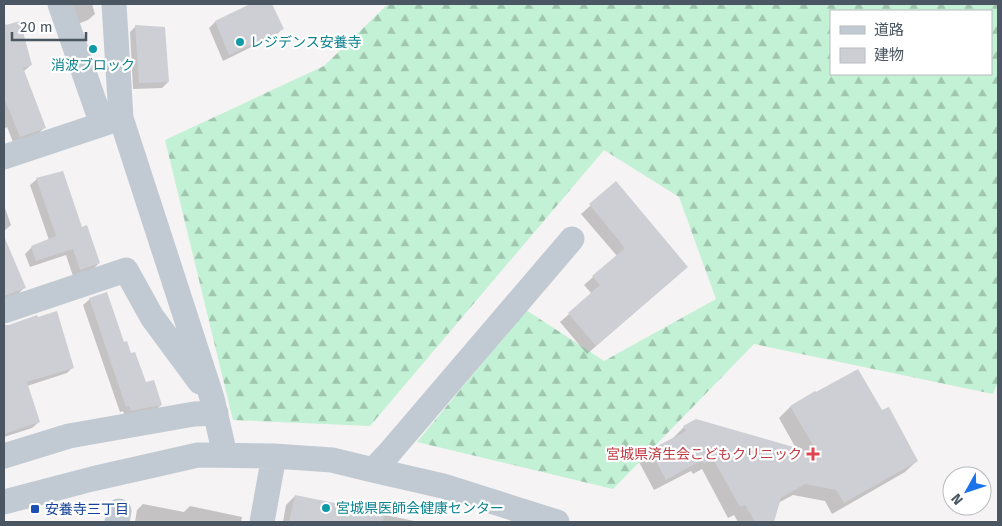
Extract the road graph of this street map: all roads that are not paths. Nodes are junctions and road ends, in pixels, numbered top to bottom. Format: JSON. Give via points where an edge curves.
{"nodes":[{"id":1,"x":60,"y":4,"type":"edge"},
{"id":2,"x":114,"y":4,"type":"edge"},
{"id":3,"x":112,"y":121,"type":"junction"},
{"id":4,"x":4,"y":157,"type":"edge"},
{"id":5,"x":572,"y":239,"type":"dead end"},
{"id":6,"x":4,"y":311,"type":"edge"},
{"id":7,"x":214,"y":406,"type":"junction"},
{"id":8,"x":225,"y":455,"type":"junction"},
{"id":9,"x":4,"y":456,"type":"edge"},
{"id":10,"x":274,"y":456,"type":"junction"},
{"id":11,"x":373,"y":470,"type":"junction"},
{"id":12,"x":4,"y":502,"type":"edge"},
{"id":13,"x":262,"y":522,"type":"edge"},
{"id":14,"x":557,"y":522,"type":"edge"}],
"edges":[{"from":1,"to":3,"type":"street"},
{"from":2,"to":3,"type":"street"},
{"from":3,"to":4,"type":"street"},
{"from":3,"to":7,"type":"street"},
{"from":5,"to":11,"type":"street"},
{"from":6,"to":7,"type":"street","via":[[126,270],[152,317]]},
{"from":7,"to":8,"type":"street"},
{"from":7,"to":9,"type":"street","via":[[194,414],[69,436]]},
{"from":8,"to":10,"type":"street"},
{"from":8,"to":12,"type":"street","via":[[198,455]]},
{"from":10,"to":11,"type":"street","via":[[332,460]]},
{"from":10,"to":13,"type":"street"},
{"from":11,"to":14,"type":"street","via":[[443,486]]}]}
